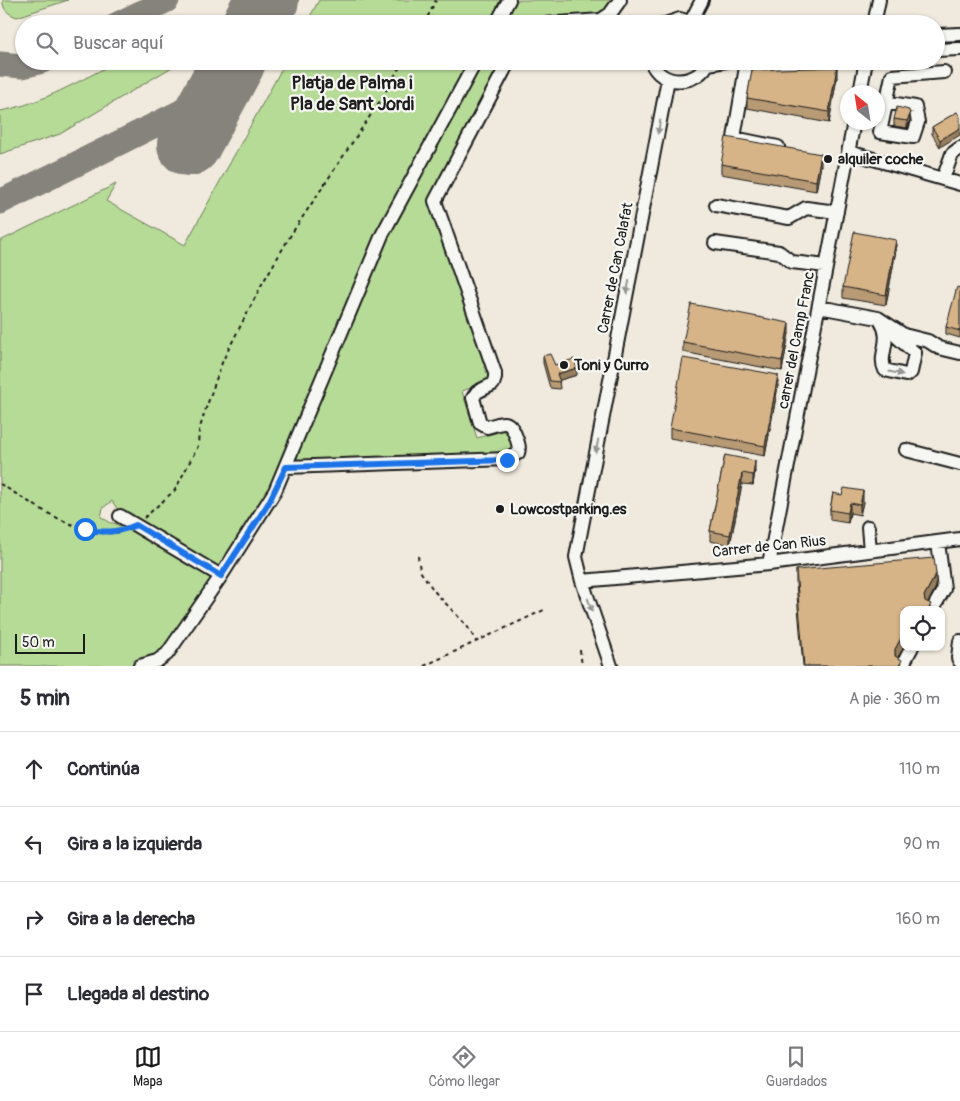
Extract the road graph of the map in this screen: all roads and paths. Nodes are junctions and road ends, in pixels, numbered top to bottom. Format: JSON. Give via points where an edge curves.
{"nodes":[{"id":1,"x":436,"y":0,"type":"edge"},
{"id":2,"x":510,"y":0,"type":"edge"},
{"id":3,"x":620,"y":0,"type":"edge"},
{"id":4,"x":702,"y":0,"type":"edge"},
{"id":5,"x":879,"y":0,"type":"edge"},
{"id":6,"x":428,"y":15,"type":"edge"},
{"id":7,"x":501,"y":15,"type":"edge"},
{"id":8,"x":608,"y":15,"type":"edge"},
{"id":9,"x":696,"y":15,"type":"edge"},
{"id":10,"x":876,"y":15,"type":"edge"},
{"id":11,"x":960,"y":34,"type":"edge"},
{"id":12,"x":945,"y":35,"type":"edge"},
{"id":13,"x":960,"y":49,"type":"edge"},
{"id":14,"x":945,"y":50,"type":"edge"},
{"id":15,"x":398,"y":70,"type":"edge"},
{"id":16,"x":471,"y":70,"type":"edge"},
{"id":17,"x":504,"y":70,"type":"edge"},
{"id":18,"x":657,"y":70,"type":"edge"},
{"id":19,"x":703,"y":70,"type":"edge"},
{"id":20,"x":745,"y":70,"type":"edge"},
{"id":21,"x":864,"y":70,"type":"edge"},
{"id":22,"x":944,"y":72,"type":"dead end"},
{"id":23,"x":668,"y":79,"type":"junction"},
{"id":24,"x":861,"y":85,"type":"edge"},
{"id":25,"x":885,"y":94,"type":"edge"},
{"id":26,"x":853,"y":130,"type":"edge"},
{"id":27,"x":960,"y":148,"type":"edge"},
{"id":28,"x":790,"y":149,"type":"edge"},
{"id":29,"x":849,"y":152,"type":"junction"},
{"id":30,"x":943,"y":179,"type":"junction"},
{"id":31,"x":960,"y":184,"type":"edge"},
{"id":32,"x":716,"y":205,"type":"dead end"},
{"id":33,"x":837,"y":212,"type":"junction"},
{"id":34,"x":715,"y":244,"type":"dead end"},
{"id":35,"x":826,"y":266,"type":"junction"},
{"id":36,"x":819,"y":307,"type":"junction"},
{"id":37,"x":878,"y":318,"type":"junction"},
{"id":38,"x":891,"y":326,"type":"junction"},
{"id":39,"x":960,"y":353,"type":"edge"},
{"id":40,"x":906,"y":450,"type":"dead end"},
{"id":41,"x":960,"y":464,"type":"edge"},
{"id":42,"x":286,"y":467,"type":"junction"},
{"id":43,"x":0,"y":484,"type":"edge"},
{"id":44,"x":120,"y":516,"type":"dead end"},
{"id":45,"x":136,"y":525,"type":"junction"},
{"id":46,"x":868,"y":527,"type":"dead end"},
{"id":47,"x":960,"y":539,"type":"edge"},
{"id":48,"x":938,"y":542,"type":"junction"},
{"id":49,"x":870,"y":551,"type":"junction"},
{"id":50,"x":418,"y":556,"type":"dead end"},
{"id":51,"x":769,"y":564,"type":"junction"},
{"id":52,"x":221,"y":576,"type":"junction"},
{"id":53,"x":582,"y":581,"type":"junction"},
{"id":54,"x":934,"y":606,"type":"edge"},
{"id":55,"x":546,"y":610,"type":"dead end"},
{"id":56,"x":476,"y":641,"type":"junction"},
{"id":57,"x":960,"y":643,"type":"edge"},
{"id":58,"x":580,"y":650,"type":"dead end"},
{"id":59,"x":910,"y":651,"type":"edge"},
{"id":60,"x":960,"y":662,"type":"edge"},
{"id":61,"x":140,"y":666,"type":"edge"},
{"id":62,"x":424,"y":666,"type":"edge"},
{"id":63,"x":582,"y":666,"type":"edge"},
{"id":64,"x":610,"y":666,"type":"edge"},
{"id":65,"x":902,"y":666,"type":"edge"}],
"edges":[{"from":1,"to":6,"type":"path"},
{"from":2,"to":7,"type":"street"},
{"from":3,"to":8,"type":"street"},
{"from":4,"to":9,"type":"street"},
{"from":5,"to":10,"type":"street"},
{"from":11,"to":12,"type":"street"},
{"from":13,"to":14,"type":"street"},
{"from":15,"to":45,"type":"path","via":[[262,284],[223,360],[199,431],[198,446],[175,490]]},
{"from":16,"to":42,"type":"street","via":[[382,235]]},
{"from":17,"to":42,"type":"street","via":[[435,201],[495,373],[493,384],[477,392],[473,398],[480,423],[487,427],[502,422],[510,424],[519,444],[518,453],[507,460]]},
{"from":18,"to":23,"type":"street"},
{"from":19,"to":23,"type":"street","via":[[686,81]]},
{"from":20,"to":28,"type":"street","via":[[734,138]]},
{"from":21,"to":24,"type":"street"},
{"from":22,"to":25,"type":"street","via":[[892,76]]},
{"from":23,"to":53,"type":"street","name":"Carrer de Can Calafat","one_way":true,"via":[[576,557]]},
{"from":26,"to":29,"type":"street","name":"carrer del Camp Franc"},
{"from":27,"to":30,"type":"street","via":[[952,154]]},
{"from":29,"to":30,"type":"street"},
{"from":29,"to":33,"type":"street","name":"carrer del Camp Franc"},
{"from":30,"to":31,"type":"street"},
{"from":32,"to":33,"type":"street","via":[[789,218],[806,208]]},
{"from":33,"to":35,"type":"street","name":"carrer del Camp Franc"},
{"from":34,"to":35,"type":"street","via":[[779,252],[792,262]]},
{"from":35,"to":36,"type":"street","name":"carrer del Camp Franc"},
{"from":36,"to":37,"type":"street"},
{"from":36,"to":51,"type":"street","name":"carrer del Camp Franc"},
{"from":37,"to":38,"type":"street"},
{"from":37,"to":38,"type":"street","one_way":true,"via":[[887,336],[882,366],[885,370],[906,375],[911,372],[915,354],[897,337]]},
{"from":38,"to":39,"type":"street","via":[[904,335]]},
{"from":40,"to":41,"type":"street"},
{"from":42,"to":52,"type":"street","via":[[268,504]]},
{"from":43,"to":45,"type":"path","via":[[63,521],[85,529],[102,533],[122,531]]},
{"from":44,"to":45,"type":"street"},
{"from":45,"to":52,"type":"street"},
{"from":46,"to":49,"type":"street"},
{"from":47,"to":48,"type":"street","name":"Carrer de Can Rius"},
{"from":48,"to":49,"type":"street","name":"Carrer de Can Rius"},
{"from":48,"to":54,"type":"street","via":[[944,589]]},
{"from":49,"to":51,"type":"street","name":"Carrer de Can Rius"},
{"from":50,"to":56,"type":"path","via":[[420,571],[435,592],[468,626]]},
{"from":51,"to":53,"type":"street","name":"Carrer de Can Rius"},
{"from":52,"to":61,"type":"street","via":[[167,654]]},
{"from":53,"to":64,"type":"street","name":"Carrer de Can Calafat","one_way":true},
{"from":55,"to":56,"type":"path"},
{"from":56,"to":62,"type":"path"},
{"from":57,"to":60,"type":"street"},
{"from":58,"to":63,"type":"path"},
{"from":59,"to":65,"type":"street"}]}
